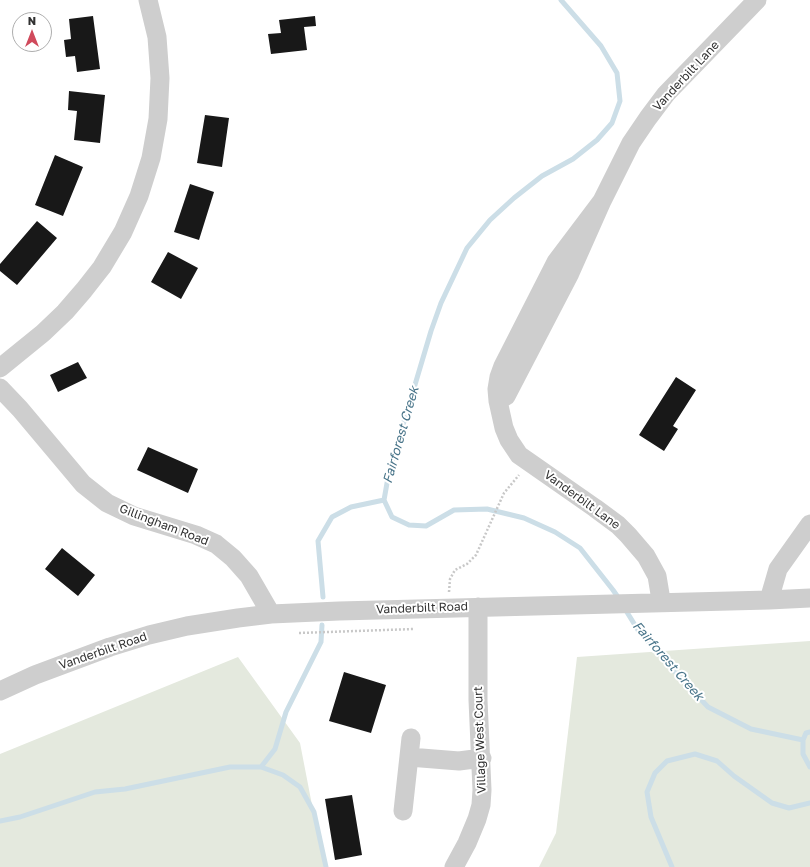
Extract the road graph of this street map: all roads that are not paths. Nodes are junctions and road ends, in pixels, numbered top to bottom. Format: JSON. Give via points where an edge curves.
{"nodes":[{"id":1,"x":148,"y":0,"type":"edge"},
{"id":2,"x":757,"y":0,"type":"edge"},
{"id":3,"x":0,"y":368,"type":"edge"},
{"id":4,"x":0,"y":388,"type":"edge"},
{"id":5,"x":810,"y":524,"type":"edge"},
{"id":6,"x":810,"y":598,"type":"edge"},
{"id":7,"x":769,"y":600,"type":"junction"},
{"id":8,"x":656,"y":603,"type":"junction"},
{"id":9,"x":478,"y":607,"type":"junction"},
{"id":10,"x":271,"y":614,"type":"junction"},
{"id":11,"x":0,"y":691,"type":"edge"},
{"id":12,"x":411,"y":738,"type":"dead end"},
{"id":13,"x":409,"y":757,"type":"junction"},
{"id":14,"x":482,"y":758,"type":"junction"},
{"id":15,"x":403,"y":811,"type":"dead end"},
{"id":16,"x":454,"y":867,"type":"edge"}],
"edges":[{"from":1,"to":3,"type":"street","via":[[157,37],[160,78],[158,119],[151,158],[139,196],[123,232],[102,267],[84,290],[48,328]]},
{"from":2,"to":8,"type":"street","name":"Vanderbilt Lane","via":[[666,94],[631,143],[570,273],[506,396],[498,401],[504,428],[519,455],[595,508],[628,535],[646,556],[654,568],[659,585]]},
{"from":4,"to":10,"type":"street","name":"Gillingham Road","via":[[83,484],[107,503],[134,516],[196,535],[216,544],[249,576]]},
{"from":5,"to":7,"type":"street","via":[[778,568]]},
{"from":6,"to":7,"type":"street","name":"Vanderbilt Road"},
{"from":7,"to":8,"type":"street","name":"Vanderbilt Road"},
{"from":8,"to":9,"type":"street","name":"Vanderbilt Road"},
{"from":9,"to":10,"type":"street","name":"Vanderbilt Road"},
{"from":9,"to":14,"type":"street","name":"Village West Court","via":[[478,700]]},
{"from":10,"to":11,"type":"street","name":"Vanderbilt Road","via":[[187,626],[149,635],[35,675]]},
{"from":12,"to":13,"type":"street"},
{"from":13,"to":14,"type":"street","via":[[459,761]]},
{"from":13,"to":15,"type":"street"},
{"from":14,"to":16,"type":"street","name":"Village West Court","via":[[481,804],[467,843]]}]}
